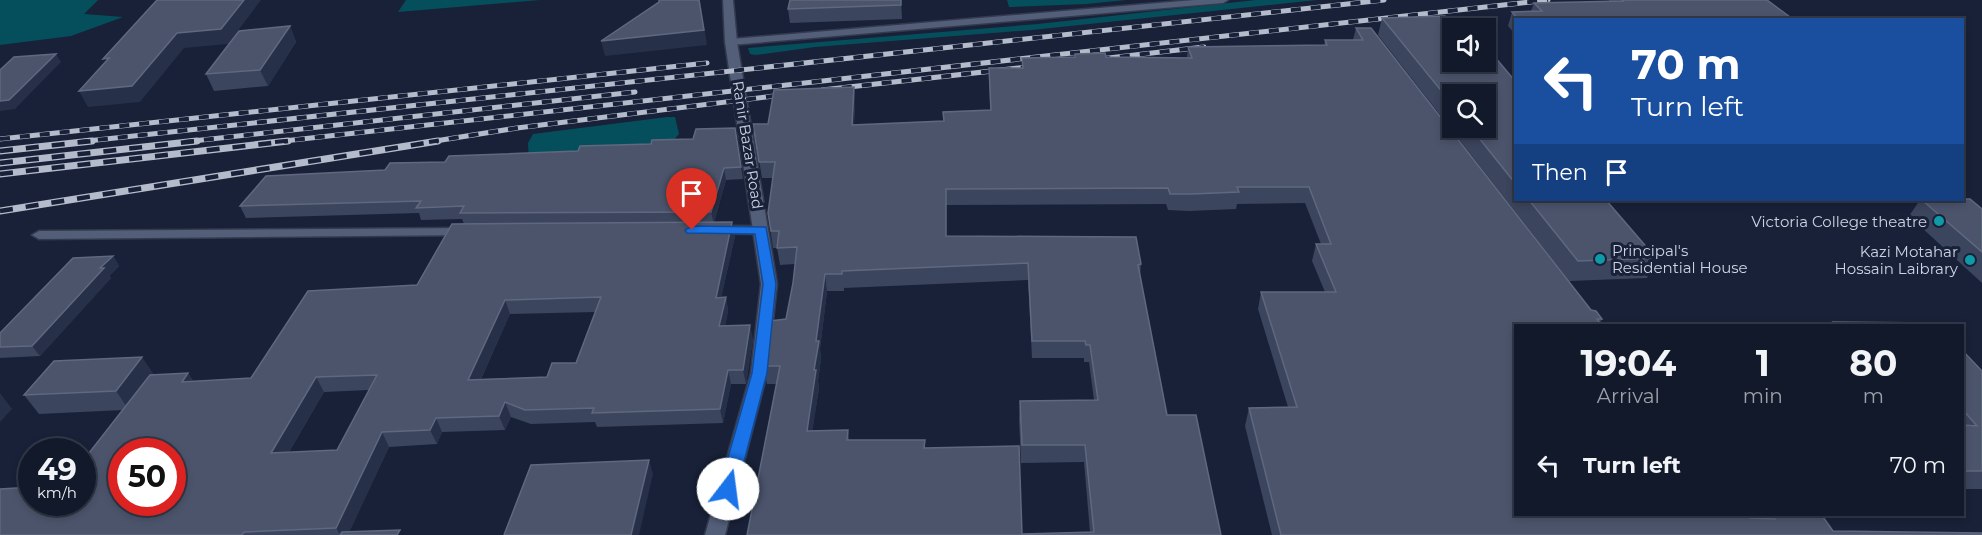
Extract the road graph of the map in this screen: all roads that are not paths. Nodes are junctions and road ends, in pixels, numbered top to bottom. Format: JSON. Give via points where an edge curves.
{"nodes":[{"id":1,"x":728,"y":0,"type":"edge"},
{"id":2,"x":1222,"y":0,"type":"edge"},
{"id":3,"x":731,"y":42,"type":"junction"},
{"id":4,"x":702,"y":230,"type":"edge"},
{"id":5,"x":761,"y":230,"type":"junction"},
{"id":6,"x":477,"y":232,"type":"edge"},
{"id":7,"x":39,"y":236,"type":"dead end"},
{"id":8,"x":715,"y":535,"type":"edge"}],
"edges":[{"from":1,"to":3,"type":"street","name":"Ranir Bazar Road"},
{"from":2,"to":3,"type":"street"},
{"from":3,"to":5,"type":"street","name":"Ranir Bazar Road"},
{"from":4,"to":5,"type":"street"},
{"from":5,"to":8,"type":"street","name":"Ranir Bazar Road","via":[[770,284],[759,373]]},
{"from":6,"to":7,"type":"street"}]}
